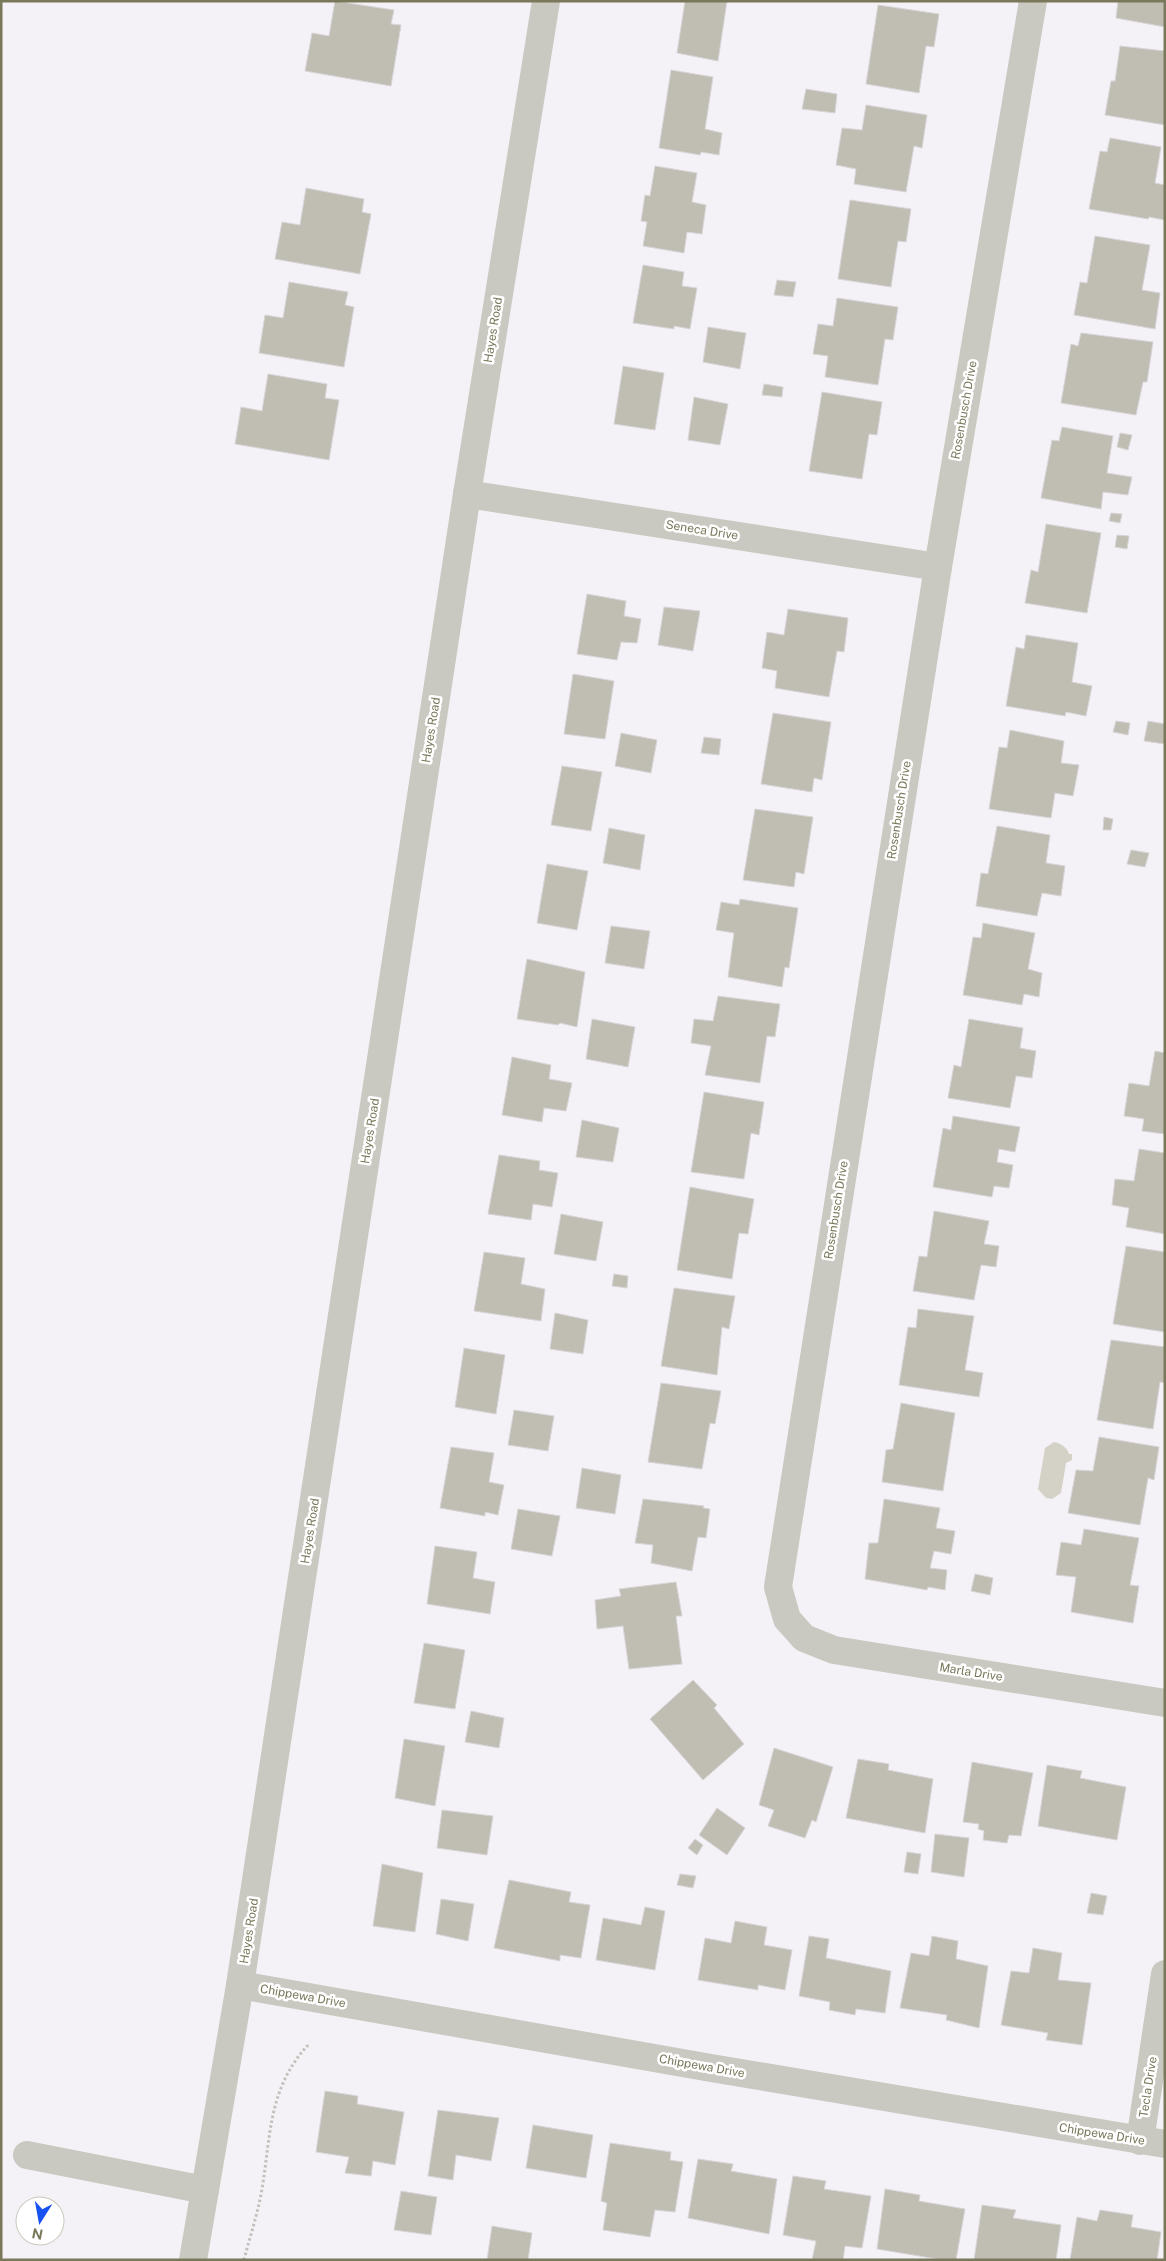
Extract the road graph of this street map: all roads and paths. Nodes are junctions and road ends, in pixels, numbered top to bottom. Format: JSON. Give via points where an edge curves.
{"nodes":[{"id":1,"x":546,"y":1,"type":"edge"},
{"id":2,"x":1033,"y":1,"type":"edge"},
{"id":3,"x":467,"y":494,"type":"junction"},
{"id":4,"x":938,"y":567,"type":"junction"},
{"id":5,"x":787,"y":1618,"type":"joint"},
{"id":6,"x":1165,"y":1703,"type":"edge"},
{"id":7,"x":1165,"y":1974,"type":"edge"},
{"id":8,"x":240,"y":1985,"type":"junction"},
{"id":9,"x":309,"y":2046,"type":"dead end"},
{"id":10,"x":1152,"y":2142,"type":"edge"},
{"id":11,"x":28,"y":2155,"type":"dead end"},
{"id":12,"x":205,"y":2190,"type":"junction"},
{"id":13,"x":193,"y":2260,"type":"edge"},
{"id":14,"x":244,"y":2260,"type":"edge"}],
"edges":[{"from":1,"to":3,"type":"street","name":"Hayes Road"},
{"from":2,"to":4,"type":"street","name":"Rosenbusch Drive"},
{"from":3,"to":4,"type":"street","name":"Seneca Drive"},
{"from":3,"to":8,"type":"street","name":"Hayes Road"},
{"from":4,"to":5,"type":"street","name":"Rosenbusch Drive","via":[[781,1560],[778,1587]]},
{"from":5,"to":6,"type":"street","name":"Marla Drive","via":[[804,1638],[834,1650]]},
{"from":7,"to":10,"type":"street","name":"Tecla Drive"},
{"from":8,"to":10,"type":"street","name":"Chippewa Drive"},
{"from":8,"to":12,"type":"street","name":"Hayes Road"},
{"from":9,"to":14,"type":"path","via":[[296,2058],[278,2095],[269,2131],[262,2189]]},
{"from":11,"to":12,"type":"street"},
{"from":12,"to":13,"type":"street","name":"Hayes Road"}]}
